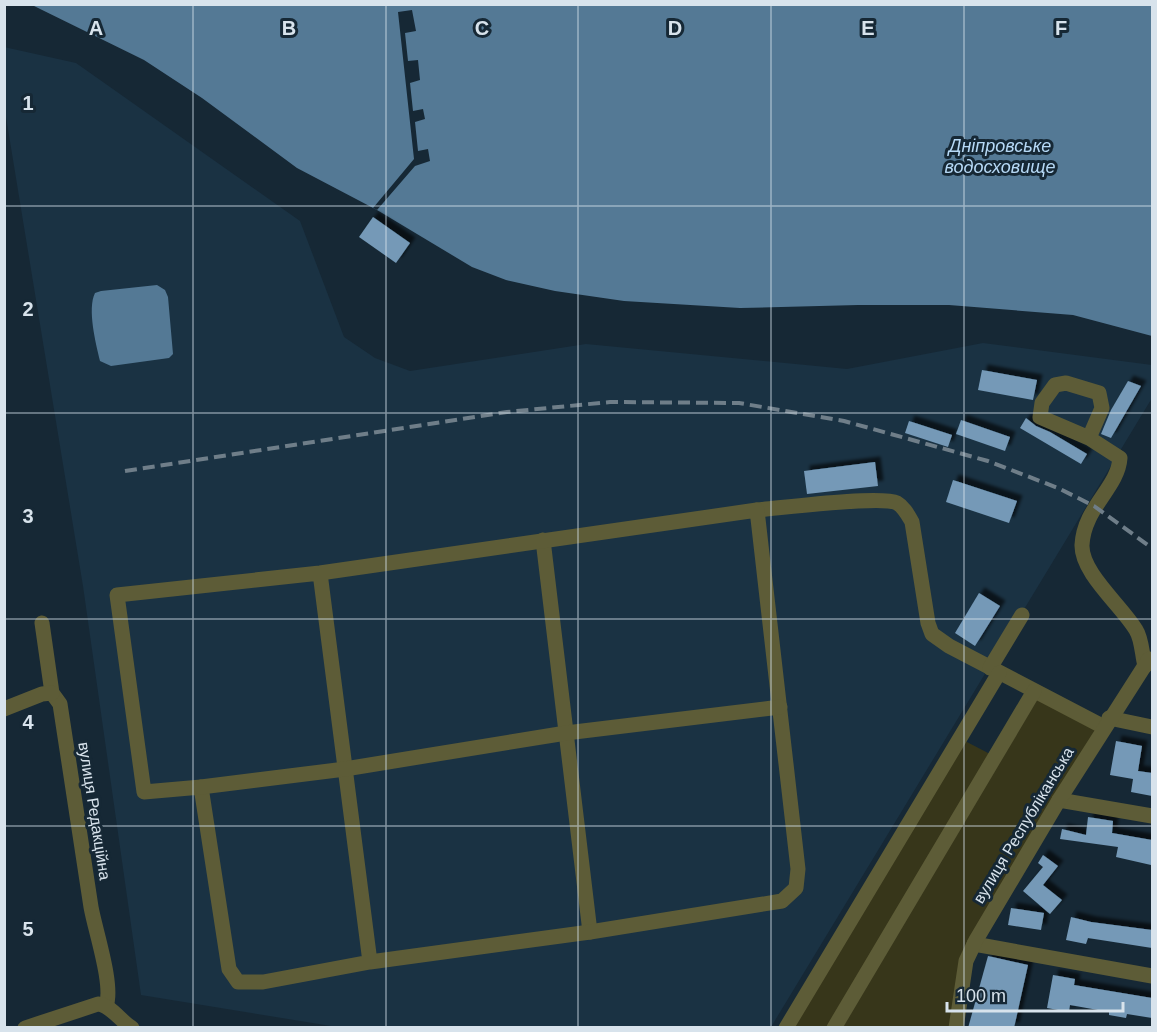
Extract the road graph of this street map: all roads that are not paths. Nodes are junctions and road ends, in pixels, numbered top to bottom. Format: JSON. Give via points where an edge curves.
{"nodes":[{"id":1,"x":1089,"y":438,"type":"dead end"},
{"id":2,"x":757,"y":510,"type":"junction"},
{"id":3,"x":543,"y":540,"type":"junction"},
{"id":4,"x":320,"y":573,"type":"junction"},
{"id":5,"x":1022,"y":615,"type":"dead end"},
{"id":6,"x":42,"y":623,"type":"dead end"},
{"id":7,"x":1149,"y":660,"type":"edge"},
{"id":8,"x":994,"y":670,"type":"junction"},
{"id":9,"x":1034,"y":691,"type":"junction"},
{"id":10,"x":52,"y":693,"type":"junction"},
{"id":11,"x":780,"y":707,"type":"junction"},
{"id":12,"x":4,"y":709,"type":"edge"},
{"id":13,"x":1107,"y":723,"type":"junction"},
{"id":14,"x":1152,"y":728,"type":"edge"},
{"id":15,"x":566,"y":733,"type":"junction"},
{"id":16,"x":345,"y":769,"type":"junction"},
{"id":17,"x":201,"y":787,"type":"junction"},
{"id":18,"x":1059,"y":800,"type":"junction"},
{"id":19,"x":1152,"y":816,"type":"edge"},
{"id":20,"x":590,"y":932,"type":"junction"},
{"id":21,"x":975,"y":944,"type":"junction"},
{"id":22,"x":370,"y":962,"type":"junction"},
{"id":23,"x":1152,"y":976,"type":"edge"},
{"id":24,"x":106,"y":1005,"type":"junction"},
{"id":25,"x":116,"y":1023,"type":"edge"},
{"id":26,"x":25,"y":1028,"type":"edge"},
{"id":27,"x":132,"y":1028,"type":"edge"},
{"id":28,"x":786,"y":1028,"type":"edge"},
{"id":29,"x":834,"y":1028,"type":"edge"},
{"id":30,"x":956,"y":1028,"type":"edge"}],
"edges":[{"from":1,"to":7,"type":"street","via":[[1120,458],[1119,470],[1084,527],[1082,548],[1087,564],[1137,631]]},
{"from":2,"to":3,"type":"street"},
{"from":2,"to":8,"type":"street","via":[[877,500],[897,503],[912,522],[932,634]]},
{"from":2,"to":11,"type":"street"},
{"from":3,"to":4,"type":"street"},
{"from":3,"to":15,"type":"street"},
{"from":4,"to":16,"type":"street"},
{"from":4,"to":17,"type":"street","via":[[117,595],[144,792]]},
{"from":5,"to":8,"type":"street"},
{"from":6,"to":10,"type":"street","name":"вулиця Редакційна"},
{"from":7,"to":13,"type":"street","name":"вулиця Республіканська"},
{"from":8,"to":9,"type":"street"},
{"from":8,"to":28,"type":"street"},
{"from":9,"to":13,"type":"street"},
{"from":9,"to":29,"type":"street"},
{"from":10,"to":12,"type":"street"},
{"from":10,"to":24,"type":"street","name":"вулиця Редакційна","via":[[60,704],[107,988]]},
{"from":11,"to":15,"type":"street"},
{"from":11,"to":20,"type":"street","via":[[798,868],[796,888],[782,902]]},
{"from":13,"to":14,"type":"street"},
{"from":13,"to":18,"type":"street","name":"вулиця Республіканська"},
{"from":15,"to":16,"type":"street"},
{"from":15,"to":20,"type":"street"},
{"from":16,"to":17,"type":"street"},
{"from":16,"to":22,"type":"street"},
{"from":17,"to":22,"type":"street","via":[[229,969],[238,981],[263,982]]},
{"from":18,"to":19,"type":"street"},
{"from":18,"to":21,"type":"street","name":"вулиця Республіканська"},
{"from":20,"to":22,"type":"street"},
{"from":21,"to":23,"type":"street"},
{"from":21,"to":30,"type":"street","name":"вулиця Республіканська","via":[[966,961]]},
{"from":24,"to":25,"type":"street"},
{"from":24,"to":26,"type":"street","via":[[98,1004]]},
{"from":25,"to":27,"type":"street"}]}
